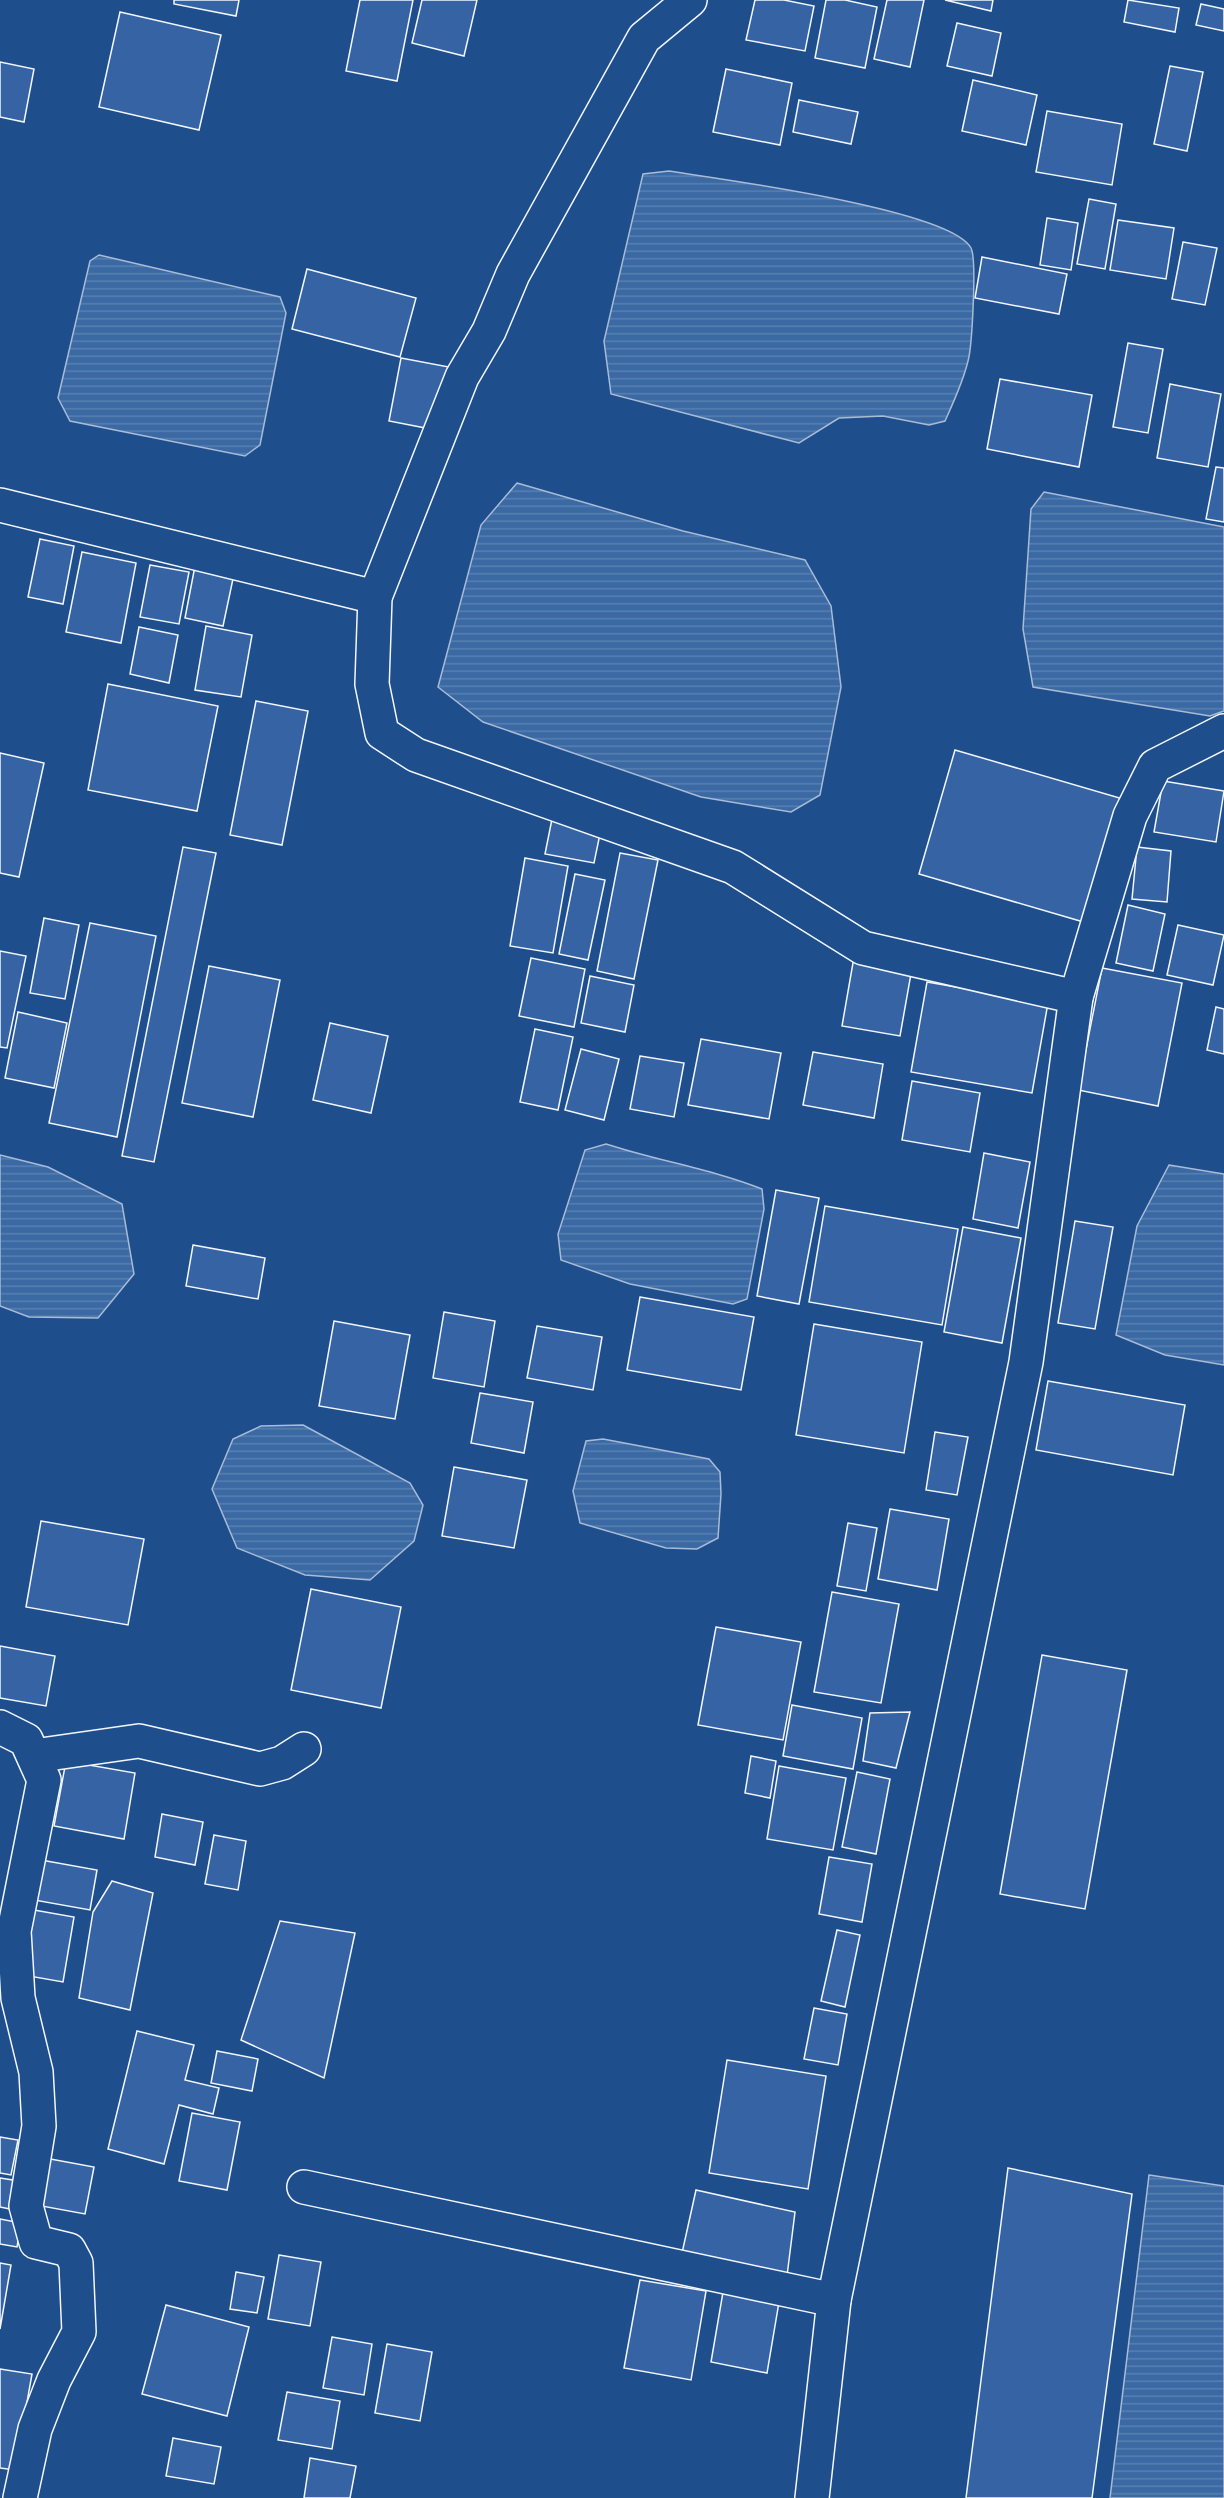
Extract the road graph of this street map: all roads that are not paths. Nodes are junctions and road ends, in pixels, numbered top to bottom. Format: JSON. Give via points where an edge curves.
{"nodes":[{"id":1,"x":690,"y":0,"type":"edge"},
{"id":2,"x":0,"y":505,"type":"edge"},
{"id":3,"x":375,"y":597,"type":"junction"},
{"id":4,"x":1224,"y":731,"type":"edge"},
{"id":5,"x":1076,"y":997,"type":"junction"},
{"id":6,"x":0,"y":1727,"type":"edge"},
{"id":7,"x":304,"y":1749,"type":"dead end"},
{"id":8,"x":34,"y":1756,"type":"junction"},
{"id":9,"x":304,"y":2187,"type":"dead end"},
{"id":10,"x":834,"y":2300,"type":"junction"},
{"id":11,"x":20,"y":2498,"type":"edge"},
{"id":12,"x":812,"y":2498,"type":"edge"}],
"edges":[{"from":1,"to":3,"type":"street","via":[[644,38],[513,274],[489,331],[462,377]]},
{"from":2,"to":3,"type":"street"},
{"from":3,"to":5,"type":"street","via":[[372,684],[382,732],[416,754],[733,867],[863,948]]},
{"from":4,"to":5,"type":"street","via":[[1155,766],[1130,816]]},
{"from":5,"to":10,"type":"street","via":[[1026,1362]]},
{"from":6,"to":8,"type":"street","via":[[26,1740]]},
{"from":7,"to":8,"type":"street","via":[[282,1763],[260,1769],[139,1741]]},
{"from":8,"to":11,"type":"street","via":[[44,1780],[14,1931],[18,1998],[36,2072],[39,2126],[26,2206],[36,2242],[69,2250],[76,2263],[79,2332],[35,2429]]},
{"from":9,"to":10,"type":"street"},
{"from":10,"to":12,"type":"street"}]}
